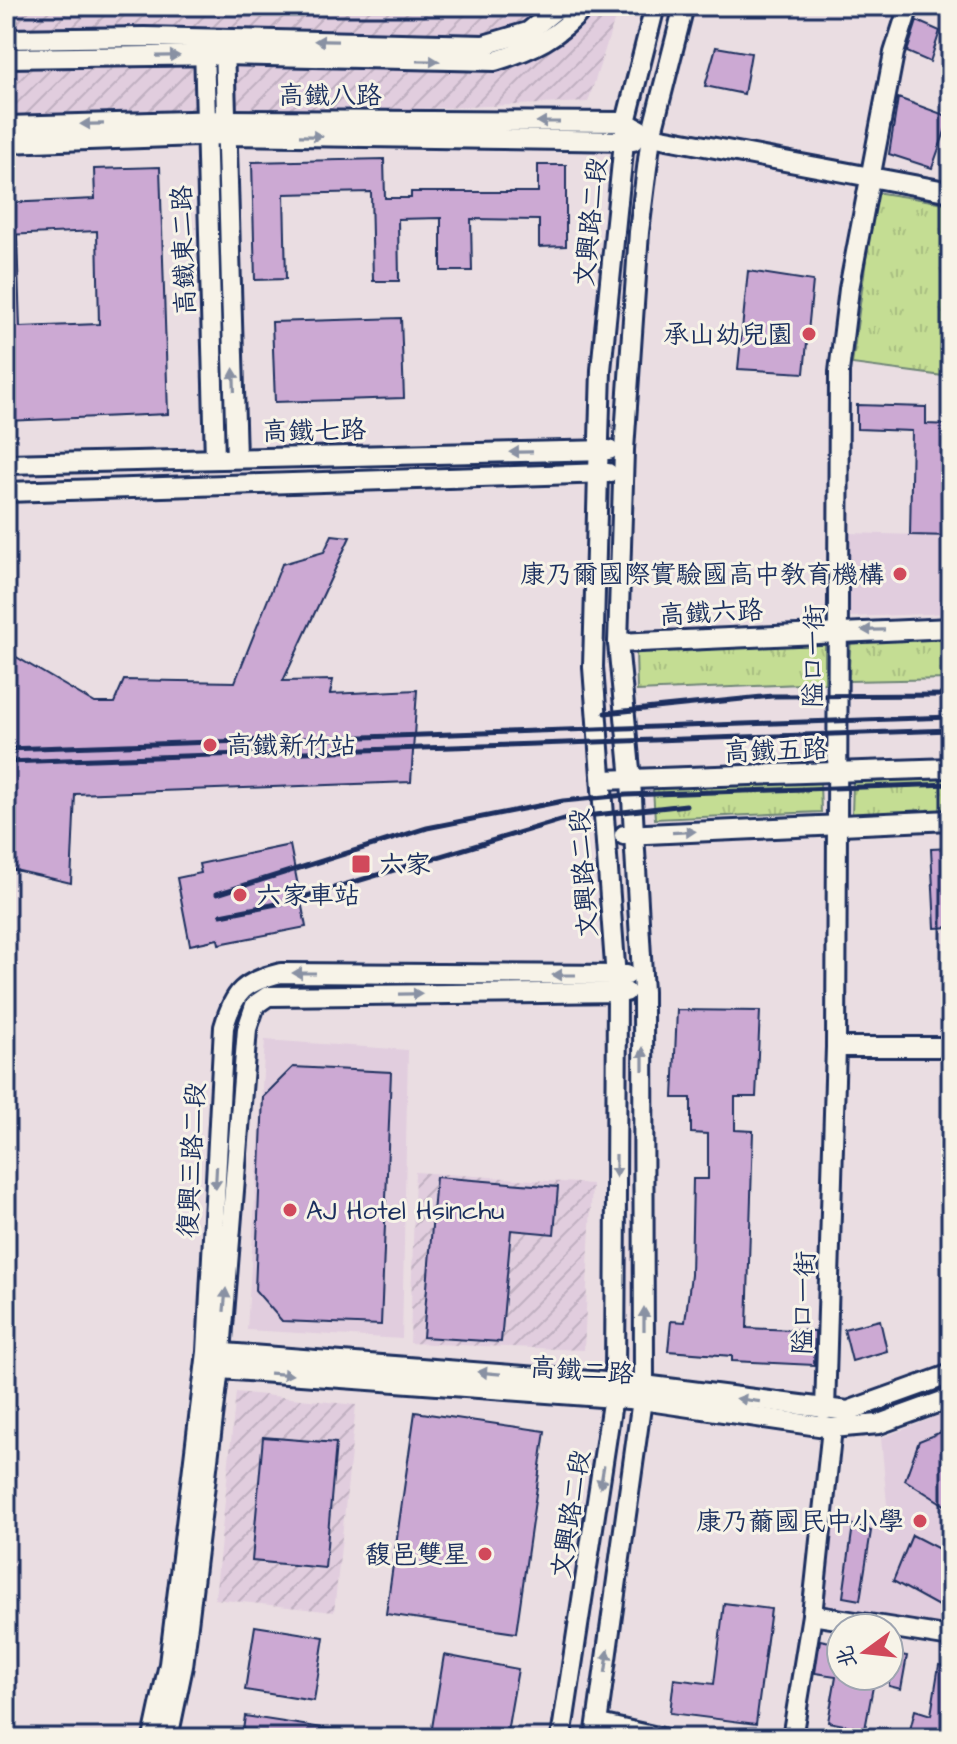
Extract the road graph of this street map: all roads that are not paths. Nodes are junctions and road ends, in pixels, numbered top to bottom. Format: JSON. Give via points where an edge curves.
{"nodes":[{"id":1,"x":560,"y":6,"type":"edge"},
{"id":2,"x":585,"y":6,"type":"edge"},
{"id":3,"x":655,"y":6,"type":"edge"},
{"id":4,"x":684,"y":6,"type":"edge"},
{"id":5,"x":909,"y":6,"type":"edge"},
{"id":6,"x":6,"y":39,"type":"edge"},
{"id":7,"x":204,"y":47,"type":"junction"},
{"id":8,"x":224,"y":47,"type":"junction"},
{"id":9,"x":6,"y":58,"type":"edge"},
{"id":10,"x":626,"y":122,"type":"junction"},
{"id":11,"x":6,"y":126,"type":"edge"},
{"id":12,"x":225,"y":128,"type":"junction"},
{"id":13,"x":205,"y":129,"type":"junction"},
{"id":14,"x":651,"y":136,"type":"junction"},
{"id":15,"x":6,"y":143,"type":"edge"},
{"id":16,"x":624,"y":143,"type":"junction"},
{"id":17,"x":870,"y":177,"type":"junction"},
{"id":18,"x":951,"y":192,"type":"edge"},
{"id":19,"x":599,"y":450,"type":"junction"},
{"id":20,"x":624,"y":450,"type":"junction"},
{"id":21,"x":236,"y":458,"type":"junction"},
{"id":22,"x":215,"y":459,"type":"junction"},
{"id":23,"x":6,"y":464,"type":"edge"},
{"id":24,"x":598,"y":473,"type":"junction"},
{"id":25,"x":622,"y":473,"type":"junction"},
{"id":26,"x":6,"y":492,"type":"edge"},
{"id":27,"x":951,"y":628,"type":"edge"},
{"id":28,"x":840,"y":631,"type":"junction"},
{"id":29,"x":618,"y":643,"type":"junction"},
{"id":30,"x":951,"y":768,"type":"edge"},
{"id":31,"x":836,"y":774,"type":"junction"},
{"id":32,"x":602,"y":780,"type":"junction"},
{"id":33,"x":631,"y":780,"type":"junction"},
{"id":34,"x":951,"y":820,"type":"edge"},
{"id":35,"x":837,"y":825,"type":"junction"},
{"id":36,"x":634,"y":834,"type":"junction"},
{"id":37,"x":606,"y":836,"type":"junction"},
{"id":38,"x":616,"y":984,"type":"junction"},
{"id":39,"x":642,"y":984,"type":"junction"},
{"id":40,"x":836,"y":1047,"type":"junction"},
{"id":41,"x":951,"y":1047,"type":"edge"},
{"id":42,"x":212,"y":1360,"type":"junction"},
{"id":43,"x":951,"y":1374,"type":"edge"},
{"id":44,"x":614,"y":1392,"type":"junction"},
{"id":45,"x":643,"y":1393,"type":"junction"},
{"id":46,"x":951,"y":1398,"type":"edge"},
{"id":47,"x":828,"y":1419,"type":"junction"},
{"id":48,"x":812,"y":1615,"type":"junction"},
{"id":49,"x":951,"y":1637,"type":"edge"},
{"id":50,"x":597,"y":1731,"type":"edge"},
{"id":51,"x":153,"y":1738,"type":"edge"},
{"id":52,"x":168,"y":1738,"type":"edge"},
{"id":53,"x":561,"y":1738,"type":"edge"},
{"id":54,"x":662,"y":1738,"type":"edge"},
{"id":55,"x":792,"y":1738,"type":"edge"}],
"edges":[{"from":1,"to":8,"type":"street","one_way":true,"via":[[528,32],[484,45]]},
{"from":8,"to":2,"type":"street","one_way":true,"via":[[495,61],[534,49],[566,28]]},
{"from":3,"to":10,"type":"street","name":"文興路二段"},
{"from":4,"to":14,"type":"street","name":"文興路二段"},
{"from":5,"to":17,"type":"street","name":"隘口一街","via":[[894,53]]},
{"from":6,"to":7,"type":"street"},
{"from":7,"to":8,"type":"street"},
{"from":9,"to":7,"type":"street","one_way":true},
{"from":7,"to":13,"type":"street","name":"高鐵東二路"},
{"from":8,"to":12,"type":"street","name":"高鐵東二路"},
{"from":10,"to":12,"type":"street","name":"高鐵八路","one_way":true},
{"from":10,"to":14,"type":"street","name":"高鐵八路"},
{"from":10,"to":16,"type":"street","name":"文興路二段"},
{"from":13,"to":11,"type":"street","name":"高鐵八路","one_way":true},
{"from":12,"to":13,"type":"street","name":"高鐵八路"},
{"from":12,"to":16,"type":"street","name":"高鐵八路","one_way":true},
{"from":21,"to":12,"type":"street","name":"高鐵東二路","one_way":true},
{"from":13,"to":15,"type":"street","name":"高鐵八路"},
{"from":13,"to":22,"type":"street","name":"高鐵東二路"},
{"from":14,"to":16,"type":"street","name":"高鐵八路"},
{"from":14,"to":17,"type":"street","name":"高鐵八路"},
{"from":14,"to":20,"type":"street","name":"文興路二段"},
{"from":16,"to":19,"type":"street","name":"文興路二段","via":[[601,370]]},
{"from":17,"to":18,"type":"street","name":"高鐵八路"},
{"from":17,"to":28,"type":"street","name":"隘口一街","via":[[839,372]]},
{"from":19,"to":20,"type":"street","name":"高鐵七路"},
{"from":19,"to":21,"type":"street","name":"高鐵七路","one_way":true},
{"from":19,"to":24,"type":"street","name":"文興路二段"},
{"from":20,"to":25,"type":"street","name":"文興路二段"},
{"from":21,"to":22,"type":"street","name":"高鐵七路"},
{"from":22,"to":23,"type":"street","name":"高鐵七路"},
{"from":24,"to":25,"type":"street","name":"高鐵七路"},
{"from":24,"to":26,"type":"street","name":"高鐵七路"},
{"from":24,"to":32,"type":"street","name":"文興路二段","via":[[593,667]]},
{"from":25,"to":29,"type":"street","name":"文興路二段"},
{"from":27,"to":28,"type":"street","name":"高鐵六路","one_way":true},
{"from":28,"to":29,"type":"street","name":"高鐵六路"},
{"from":28,"to":31,"type":"street","name":"隘口一街"},
{"from":29,"to":33,"type":"street","name":"文興路二段"},
{"from":30,"to":31,"type":"street","name":"高鐵五路"},
{"from":31,"to":33,"type":"street","name":"高鐵五路"},
{"from":31,"to":35,"type":"street","name":"隘口一街"},
{"from":32,"to":33,"type":"street","name":"高鐵五路"},
{"from":32,"to":37,"type":"street","name":"文興路二段"},
{"from":33,"to":36,"type":"street","name":"文興路二段"},
{"from":34,"to":35,"type":"street"},
{"from":36,"to":35,"type":"street","one_way":true},
{"from":35,"to":40,"type":"street","name":"隘口一街"},
{"from":36,"to":37,"type":"street"},
{"from":36,"to":39,"type":"street","name":"文興路二段"},
{"from":37,"to":38,"type":"street","name":"文興路二段"},
{"from":38,"to":39,"type":"street","name":"復興三路二段"},
{"from":38,"to":42,"type":"street","name":"復興三路二段","via":[[281,973],[255,979],[237,994],[224,1027]]},
{"from":38,"to":44,"type":"street","name":"文興路二段","one_way":true},
{"from":45,"to":39,"type":"street","name":"文興路二段","one_way":true},
{"from":40,"to":41,"type":"street"},
{"from":40,"to":47,"type":"street","name":"隘口一街"},
{"from":42,"to":44,"type":"street","name":"高鐵二路"},
{"from":42,"to":51,"type":"street","name":"復興三路二段","via":[[169,1664]]},
{"from":42,"to":52,"type":"street","name":"復興三路二段","via":[[183,1666]]},
{"from":43,"to":47,"type":"street","name":"高鐵二路"},
{"from":44,"to":45,"type":"street","name":"高鐵二路"},
{"from":44,"to":53,"type":"street","name":"文興路二段","one_way":true},
{"from":45,"to":47,"type":"street","name":"高鐵二路"},
{"from":50,"to":45,"type":"street","name":"文興路二段","one_way":true},
{"from":46,"to":47,"type":"street","name":"高鐵二路","via":[[879,1424]]},
{"from":47,"to":48,"type":"street","name":"隘口一街"},
{"from":48,"to":49,"type":"street"},
{"from":48,"to":55,"type":"street","name":"隘口一街"},
{"from":50,"to":54,"type":"street"}]}
